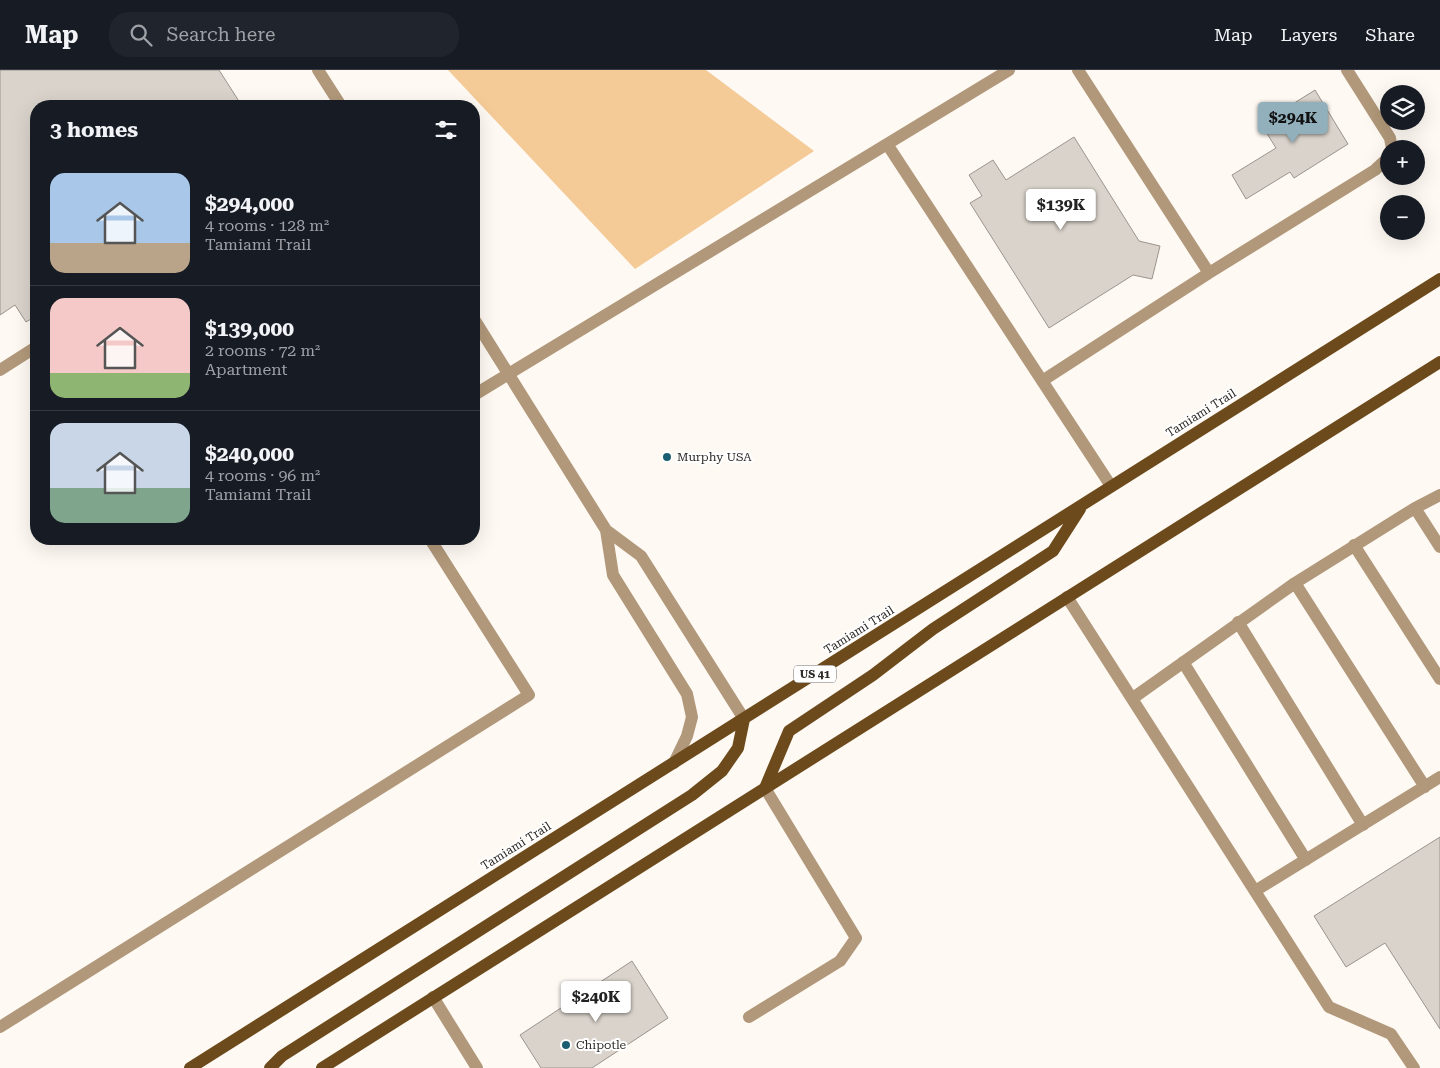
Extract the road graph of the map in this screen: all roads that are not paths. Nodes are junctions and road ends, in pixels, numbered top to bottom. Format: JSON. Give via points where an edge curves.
{"nodes":[{"id":1,"x":318,"y":70,"type":"edge"},
{"id":2,"x":1009,"y":70,"type":"edge"},
{"id":3,"x":1078,"y":70,"type":"edge"},
{"id":4,"x":1347,"y":70,"type":"edge"},
{"id":5,"x":337,"y":100,"type":"edge"},
{"id":6,"x":1390,"y":140,"type":"edge"},
{"id":7,"x":887,"y":144,"type":"junction"},
{"id":8,"x":1380,"y":166,"type":"edge"},
{"id":9,"x":1209,"y":273,"type":"junction"},
{"id":10,"x":1440,"y":279,"type":"edge"},
{"id":11,"x":480,"y":329,"type":"edge"},
{"id":12,"x":30,"y":351,"type":"edge"},
{"id":13,"x":1440,"y":362,"type":"edge"},
{"id":14,"x":0,"y":370,"type":"edge"},
{"id":15,"x":508,"y":374,"type":"junction"},
{"id":16,"x":1042,"y":381,"type":"junction"},
{"id":17,"x":480,"y":391,"type":"edge"},
{"id":18,"x":1111,"y":486,"type":"junction"},
{"id":19,"x":1440,"y":495,"type":"edge"},
{"id":20,"x":1082,"y":504,"type":"junction"},
{"id":21,"x":1415,"y":508,"type":"junction"},
{"id":22,"x":606,"y":530,"type":"junction"},
{"id":23,"x":434,"y":545,"type":"edge"},
{"id":24,"x":1354,"y":546,"type":"junction"},
{"id":25,"x":1440,"y":547,"type":"edge"},
{"id":26,"x":1295,"y":583,"type":"junction"},
{"id":27,"x":1067,"y":597,"type":"junction"},
{"id":28,"x":1238,"y":622,"type":"junction"},
{"id":29,"x":1183,"y":662,"type":"junction"},
{"id":30,"x":1440,"y":679,"type":"edge"},
{"id":31,"x":1132,"y":698,"type":"junction"},
{"id":32,"x":744,"y":719,"type":"junction"},
{"id":33,"x":674,"y":763,"type":"junction"},
{"id":34,"x":1440,"y":777,"type":"edge"},
{"id":35,"x":1425,"y":787,"type":"junction"},
{"id":36,"x":765,"y":788,"type":"junction"},
{"id":37,"x":1363,"y":824,"type":"junction"},
{"id":38,"x":1306,"y":860,"type":"junction"},
{"id":39,"x":1255,"y":891,"type":"junction"},
{"id":40,"x":433,"y":998,"type":"junction"},
{"id":41,"x":749,"y":1017,"type":"dead end"},
{"id":42,"x":0,"y":1027,"type":"edge"},
{"id":43,"x":190,"y":1068,"type":"edge"},
{"id":44,"x":270,"y":1068,"type":"edge"},
{"id":45,"x":322,"y":1068,"type":"edge"},
{"id":46,"x":477,"y":1068,"type":"edge"},
{"id":47,"x":1414,"y":1068,"type":"edge"}],
"edges":[{"from":1,"to":5,"type":"lane"},
{"from":2,"to":7,"type":"lane"},
{"from":3,"to":9,"type":"lane"},
{"from":4,"to":6,"type":"lane"},
{"from":7,"to":15,"type":"lane"},
{"from":7,"to":16,"type":"lane"},
{"from":8,"to":9,"type":"lane"},
{"from":9,"to":16,"type":"lane"},
{"from":10,"to":18,"type":"main road","name":"Tamiami Trail","number":"US 41"},
{"from":11,"to":15,"type":"lane"},
{"from":12,"to":14,"type":"lane"},
{"from":13,"to":27,"type":"main road"},
{"from":15,"to":17,"type":"lane"},
{"from":15,"to":22,"type":"lane"},
{"from":16,"to":18,"type":"lane"},
{"from":18,"to":20,"type":"main road","name":"Tamiami Trail","number":"US 41"},
{"from":19,"to":21,"type":"lane"},
{"from":20,"to":32,"type":"main road","name":"Tamiami Trail","number":"US 41"},
{"from":20,"to":36,"type":"main road","via":[[1053,551],[933,629],[873,675],[789,731]]},
{"from":21,"to":24,"type":"lane"},
{"from":21,"to":25,"type":"lane"},
{"from":22,"to":32,"type":"lane","via":[[641,556]]},
{"from":22,"to":33,"type":"lane","via":[[613,575],[687,694],[692,718]]},
{"from":23,"to":42,"type":"lane","via":[[529,695]]},
{"from":24,"to":26,"type":"lane"},
{"from":24,"to":30,"type":"lane"},
{"from":26,"to":28,"type":"lane"},
{"from":26,"to":35,"type":"lane"},
{"from":27,"to":31,"type":"lane"},
{"from":27,"to":36,"type":"main road"},
{"from":28,"to":29,"type":"lane"},
{"from":28,"to":37,"type":"lane"},
{"from":29,"to":31,"type":"lane"},
{"from":29,"to":38,"type":"lane"},
{"from":31,"to":39,"type":"lane"},
{"from":32,"to":33,"type":"main road","name":"Tamiami Trail","number":"US 41"},
{"from":32,"to":44,"type":"main road","via":[[738,748],[722,771],[692,796],[282,1056]]},
{"from":33,"to":43,"type":"main road","name":"Tamiami Trail","number":"US 41"},
{"from":34,"to":35,"type":"lane"},
{"from":35,"to":37,"type":"lane"},
{"from":36,"to":40,"type":"main road"},
{"from":36,"to":41,"type":"lane","via":[[856,938],[840,961]]},
{"from":37,"to":38,"type":"lane"},
{"from":38,"to":39,"type":"lane"},
{"from":39,"to":47,"type":"lane","via":[[1329,1007],[1391,1034]]},
{"from":40,"to":45,"type":"main road"},
{"from":40,"to":46,"type":"lane"}]}
